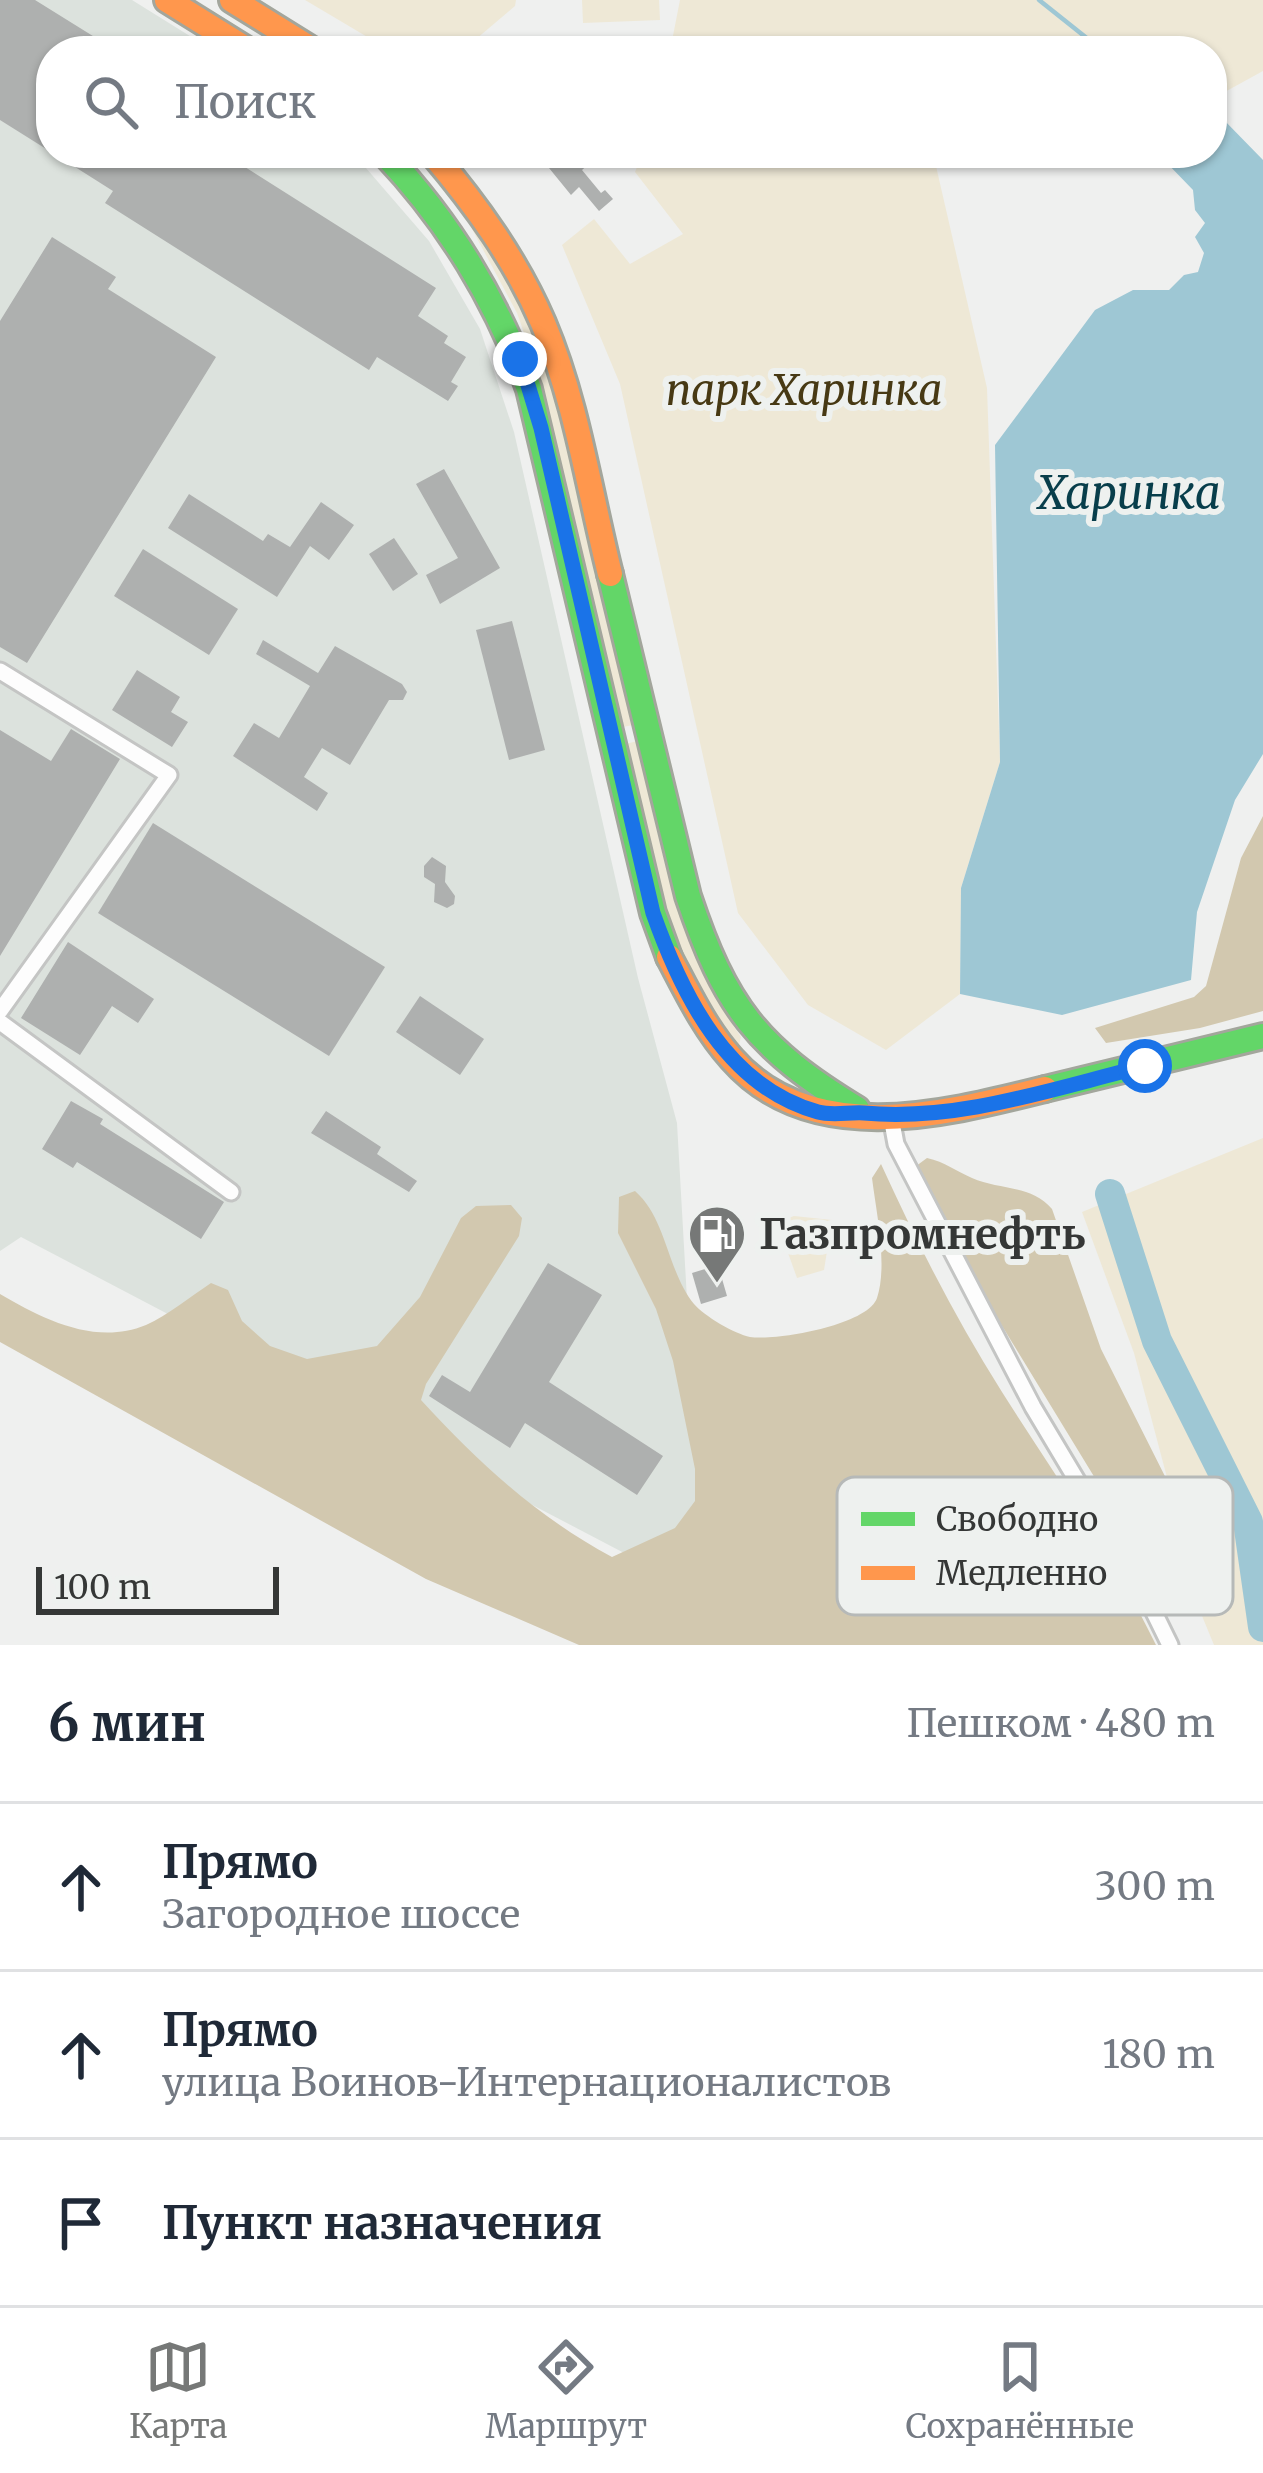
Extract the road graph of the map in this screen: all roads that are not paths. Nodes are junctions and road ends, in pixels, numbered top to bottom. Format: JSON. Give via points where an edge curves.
{"nodes":[{"id":1,"x":167,"y":0,"type":"edge"},
{"id":2,"x":232,"y":0,"type":"edge"},
{"id":3,"x":225,"y":36,"type":"edge"},
{"id":4,"x":290,"y":36,"type":"edge"},
{"id":5,"x":398,"y":168,"type":"edge"},
{"id":6,"x":445,"y":168,"type":"edge"},
{"id":7,"x":0,"y":671,"type":"edge"},
{"id":8,"x":0,"y":1011,"type":"edge"},
{"id":9,"x":0,"y":1022,"type":"edge"},
{"id":10,"x":755,"y":1034,"type":"junction"},
{"id":11,"x":1263,"y":1036,"type":"edge"},
{"id":12,"x":734,"y":1062,"type":"junction"},
{"id":13,"x":865,"y":1113,"type":"junction"},
{"id":14,"x":891,"y":1117,"type":"junction"},
{"id":15,"x":230,"y":1192,"type":"dead end"},
{"id":16,"x":1075,"y":1477,"type":"edge"},
{"id":17,"x":1156,"y":1615,"type":"edge"},
{"id":18,"x":1170,"y":1645,"type":"edge"}],
"edges":[{"from":1,"to":3,"type":"main road"},
{"from":2,"to":4,"type":"main road"},
{"from":5,"to":12,"type":"main road","via":[[448,224],[520,359],[667,953]]},
{"from":6,"to":10,"type":"main road","via":[[523,282],[554,351],[690,910]]},
{"from":7,"to":8,"type":"street","via":[[169,775]]},
{"from":9,"to":15,"type":"street"},
{"from":10,"to":12,"type":"street"},
{"from":10,"to":13,"type":"main road","via":[[815,1089]]},
{"from":11,"to":14,"type":"main road","via":[[952,1112]]},
{"from":12,"to":13,"type":"main road","via":[[820,1113]]},
{"from":13,"to":14,"type":"main road"},
{"from":14,"to":16,"type":"street","via":[[896,1144]]},
{"from":17,"to":18,"type":"street"}]}
